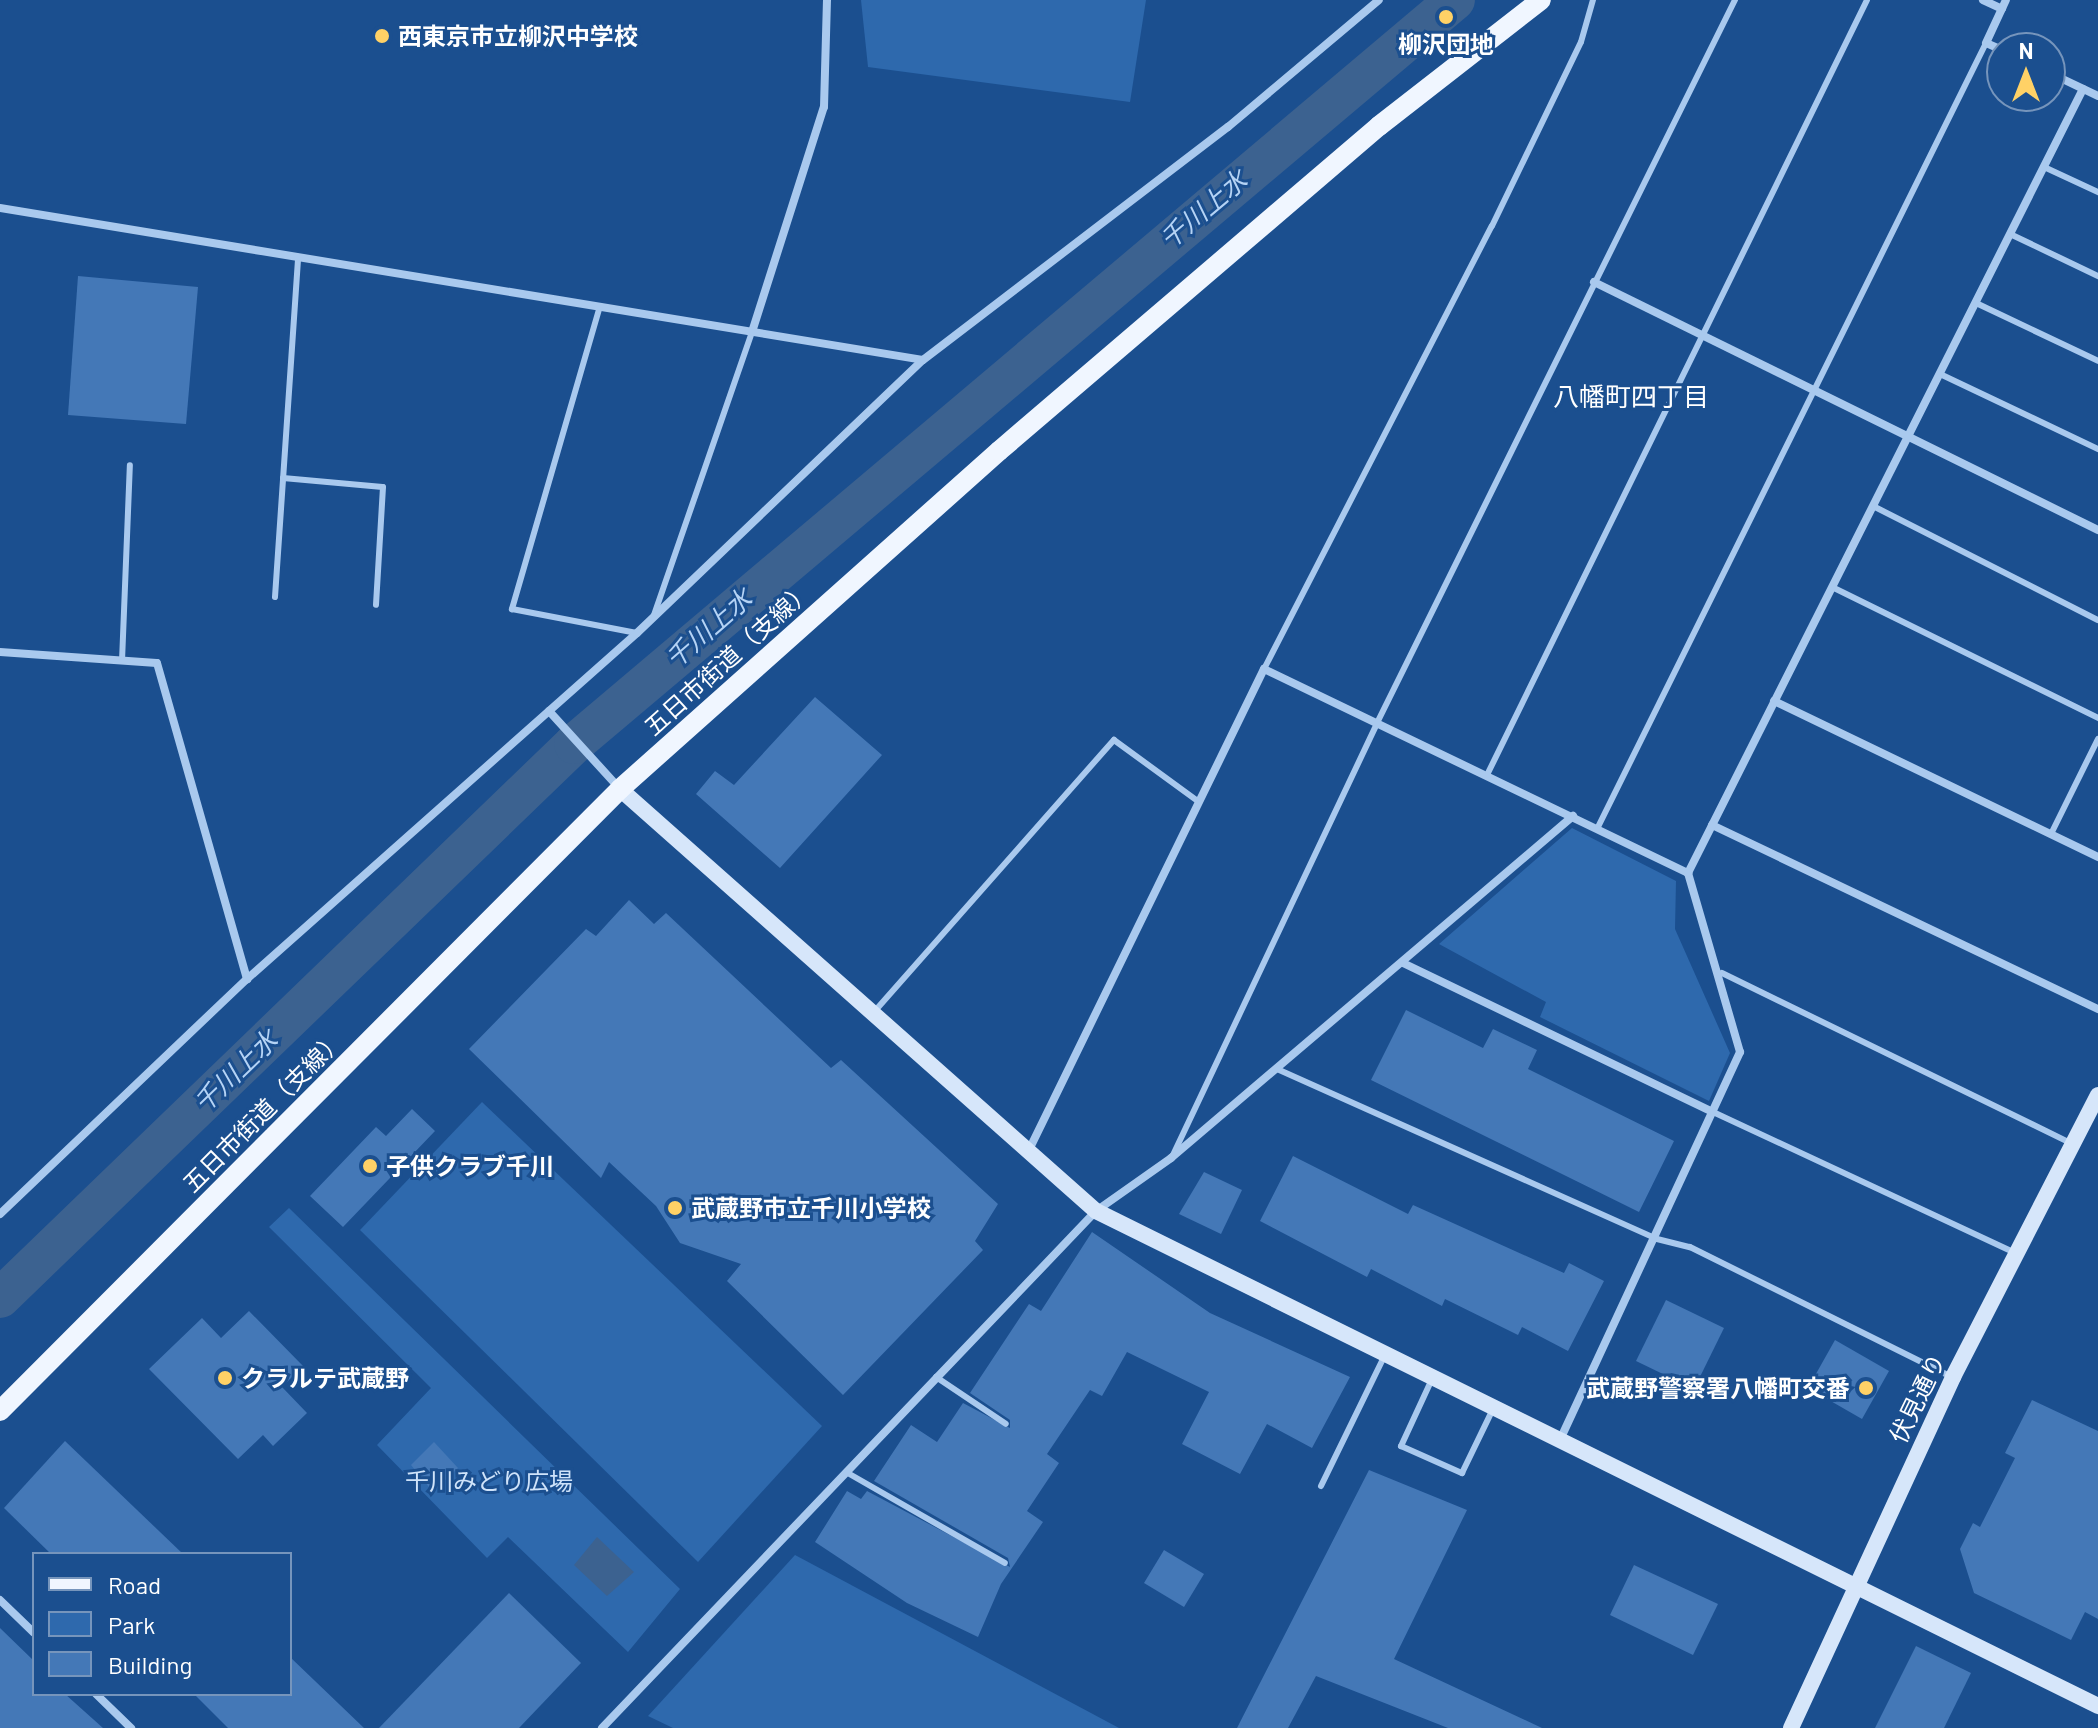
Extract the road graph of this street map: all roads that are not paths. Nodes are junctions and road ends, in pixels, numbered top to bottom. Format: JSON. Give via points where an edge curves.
{"nodes":[{"id":1,"x":827,"y":0,"type":"edge"},
{"id":2,"x":1379,"y":0,"type":"edge"},
{"id":3,"x":1541,"y":0,"type":"edge"},
{"id":4,"x":1593,"y":0,"type":"edge"},
{"id":5,"x":1735,"y":0,"type":"edge"},
{"id":6,"x":1867,"y":0,"type":"edge"},
{"id":7,"x":1983,"y":0,"type":"edge"},
{"id":8,"x":2004,"y":4,"type":"edge"},
{"id":9,"x":1991,"y":32,"type":"edge"},
{"id":10,"x":1986,"y":43,"type":"edge"},
{"id":11,"x":2066,"y":81,"type":"edge"},
{"id":12,"x":2083,"y":89,"type":"junction"},
{"id":13,"x":2098,"y":96,"type":"edge"},
{"id":14,"x":2044,"y":167,"type":"junction"},
{"id":15,"x":2098,"y":192,"type":"edge"},
{"id":16,"x":0,"y":208,"type":"edge"},
{"id":17,"x":2010,"y":234,"type":"junction"},
{"id":18,"x":298,"y":257,"type":"junction"},
{"id":19,"x":2098,"y":276,"type":"edge"},
{"id":20,"x":1594,"y":282,"type":"junction"},
{"id":21,"x":1976,"y":303,"type":"junction"},
{"id":22,"x":600,"y":306,"type":"junction"},
{"id":23,"x":752,"y":332,"type":"junction"},
{"id":24,"x":1702,"y":335,"type":"junction"},
{"id":25,"x":923,"y":360,"type":"junction"},
{"id":26,"x":2098,"y":361,"type":"edge"},
{"id":27,"x":1940,"y":374,"type":"junction"},
{"id":28,"x":1814,"y":391,"type":"junction"},
{"id":29,"x":1908,"y":437,"type":"junction"},
{"id":30,"x":2098,"y":449,"type":"edge"},
{"id":31,"x":130,"y":465,"type":"dead end"},
{"id":32,"x":283,"y":478,"type":"junction"},
{"id":33,"x":1873,"y":506,"type":"junction"},
{"id":34,"x":2098,"y":530,"type":"edge"},
{"id":35,"x":1832,"y":587,"type":"junction"},
{"id":36,"x":275,"y":597,"type":"dead end"},
{"id":37,"x":376,"y":605,"type":"dead end"},
{"id":38,"x":653,"y":617,"type":"junction"},
{"id":39,"x":2098,"y":620,"type":"edge"},
{"id":40,"x":637,"y":633,"type":"junction"},
{"id":41,"x":0,"y":652,"type":"edge"},
{"id":42,"x":122,"y":661,"type":"junction"},
{"id":43,"x":1264,"y":669,"type":"junction"},
{"id":44,"x":1774,"y":701,"type":"junction"},
{"id":45,"x":549,"y":711,"type":"junction"},
{"id":46,"x":2098,"y":718,"type":"edge"},
{"id":47,"x":1377,"y":723,"type":"junction"},
{"id":48,"x":2098,"y":739,"type":"edge"},
{"id":49,"x":1487,"y":775,"type":"junction"},
{"id":50,"x":620,"y":789,"type":"junction"},
{"id":51,"x":1199,"y":802,"type":"junction"},
{"id":52,"x":1573,"y":816,"type":"junction"},
{"id":53,"x":1712,"y":825,"type":"junction"},
{"id":54,"x":1598,"y":827,"type":"junction"},
{"id":55,"x":2051,"y":834,"type":"junction"},
{"id":56,"x":2098,"y":857,"type":"edge"},
{"id":57,"x":1688,"y":873,"type":"junction"},
{"id":58,"x":1403,"y":963,"type":"junction"},
{"id":59,"x":1722,"y":973,"type":"junction"},
{"id":60,"x":247,"y":979,"type":"junction"},
{"id":61,"x":2098,"y":1009,"type":"edge"},
{"id":62,"x":874,"y":1012,"type":"junction"},
{"id":63,"x":1277,"y":1069,"type":"junction"},
{"id":64,"x":2098,"y":1095,"type":"edge"},
{"id":65,"x":1713,"y":1112,"type":"junction"},
{"id":66,"x":2073,"y":1144,"type":"junction"},
{"id":67,"x":1027,"y":1154,"type":"junction"},
{"id":68,"x":1171,"y":1158,"type":"junction"},
{"id":69,"x":1096,"y":1211,"type":"junction"},
{"id":70,"x":0,"y":1214,"type":"edge"},
{"id":71,"x":1657,"y":1239,"type":"junction"},
{"id":72,"x":2018,"y":1254,"type":"junction"},
{"id":73,"x":1385,"y":1355,"type":"junction"},
{"id":74,"x":936,"y":1377,"type":"junction"},
{"id":75,"x":1953,"y":1377,"type":"junction"},
{"id":76,"x":1432,"y":1379,"type":"junction"},
{"id":77,"x":1493,"y":1409,"type":"junction"},
{"id":78,"x":0,"y":1411,"type":"edge"},
{"id":79,"x":1006,"y":1424,"type":"dead end"},
{"id":80,"x":1559,"y":1442,"type":"junction"},
{"id":81,"x":846,"y":1472,"type":"junction"},
{"id":82,"x":1321,"y":1486,"type":"dead end"},
{"id":83,"x":1005,"y":1563,"type":"dead end"},
{"id":84,"x":1853,"y":1584,"type":"junction"},
{"id":85,"x":0,"y":1600,"type":"edge"},
{"id":86,"x":32,"y":1631,"type":"edge"},
{"id":87,"x":98,"y":1696,"type":"edge"},
{"id":88,"x":2098,"y":1706,"type":"edge"},
{"id":89,"x":131,"y":1728,"type":"edge"},
{"id":90,"x":602,"y":1728,"type":"edge"},
{"id":91,"x":1791,"y":1728,"type":"edge"}],
"edges":[{"from":1,"to":23,"type":"street","via":[[824,107]]},
{"from":2,"to":25,"type":"street","via":[[1228,127]]},
{"from":3,"to":50,"type":"main road","name":"五日市街道（支線）","via":[[1379,126],[999,451]]},
{"from":4,"to":43,"type":"lane","via":[[1581,42],[1492,226]]},
{"from":5,"to":20,"type":"lane"},
{"from":6,"to":24,"type":"lane"},
{"from":7,"to":8,"type":"street"},
{"from":8,"to":9,"type":"street"},
{"from":10,"to":28,"type":"lane"},
{"from":11,"to":12,"type":"street"},
{"from":12,"to":13,"type":"street"},
{"from":12,"to":14,"type":"street"},
{"from":14,"to":15,"type":"lane"},
{"from":14,"to":17,"type":"street"},
{"from":16,"to":18,"type":"street"},
{"from":17,"to":19,"type":"lane"},
{"from":17,"to":21,"type":"street"},
{"from":18,"to":22,"type":"street"},
{"from":18,"to":32,"type":"lane"},
{"from":20,"to":24,"type":"street"},
{"from":20,"to":47,"type":"lane"},
{"from":21,"to":26,"type":"lane"},
{"from":21,"to":27,"type":"street"},
{"from":22,"to":23,"type":"street"},
{"from":22,"to":40,"type":"lane","via":[[512,609]]},
{"from":23,"to":25,"type":"street"},
{"from":23,"to":38,"type":"lane"},
{"from":24,"to":28,"type":"street"},
{"from":24,"to":49,"type":"lane"},
{"from":25,"to":38,"type":"street"},
{"from":27,"to":29,"type":"street"},
{"from":27,"to":30,"type":"lane"},
{"from":28,"to":29,"type":"street"},
{"from":28,"to":54,"type":"lane"},
{"from":29,"to":33,"type":"street"},
{"from":29,"to":34,"type":"street"},
{"from":31,"to":42,"type":"lane"},
{"from":32,"to":36,"type":"lane"},
{"from":32,"to":37,"type":"lane","via":[[383,487]]},
{"from":33,"to":35,"type":"street"},
{"from":33,"to":39,"type":"lane"},
{"from":35,"to":44,"type":"street"},
{"from":35,"to":46,"type":"lane"},
{"from":38,"to":40,"type":"street"},
{"from":40,"to":45,"type":"street"},
{"from":41,"to":42,"type":"street"},
{"from":42,"to":60,"type":"street","via":[[157,663]]},
{"from":43,"to":47,"type":"street"},
{"from":43,"to":51,"type":"street"},
{"from":44,"to":53,"type":"street"},
{"from":44,"to":55,"type":"street"},
{"from":45,"to":50,"type":"street"},
{"from":45,"to":60,"type":"street"},
{"from":47,"to":49,"type":"street"},
{"from":47,"to":68,"type":"lane"},
{"from":48,"to":55,"type":"lane"},
{"from":49,"to":52,"type":"street"},
{"from":50,"to":62,"type":"street"},
{"from":50,"to":78,"type":"main road","name":"五日市街道（支線）"},
{"from":51,"to":62,"type":"lane","via":[[1114,740]]},
{"from":51,"to":67,"type":"street"},
{"from":52,"to":54,"type":"street"},
{"from":52,"to":58,"type":"street"},
{"from":53,"to":57,"type":"street"},
{"from":53,"to":61,"type":"street"},
{"from":54,"to":57,"type":"street"},
{"from":55,"to":56,"type":"street"},
{"from":57,"to":59,"type":"street"},
{"from":58,"to":63,"type":"street"},
{"from":58,"to":65,"type":"street"},
{"from":59,"to":65,"type":"street","via":[[1740,1052]]},
{"from":59,"to":66,"type":"lane"},
{"from":60,"to":70,"type":"street"},
{"from":62,"to":67,"type":"street"},
{"from":63,"to":68,"type":"street"},
{"from":63,"to":71,"type":"lane"},
{"from":64,"to":66,"type":"street","name":"伏見通り"},
{"from":65,"to":71,"type":"street"},
{"from":65,"to":72,"type":"lane"},
{"from":66,"to":72,"type":"street","name":"伏見通り"},
{"from":67,"to":69,"type":"street"},
{"from":68,"to":69,"type":"street"},
{"from":69,"to":73,"type":"street"},
{"from":69,"to":74,"type":"street"},
{"from":71,"to":75,"type":"lane","via":[[1690,1247]]},
{"from":71,"to":80,"type":"street"},
{"from":72,"to":75,"type":"street","name":"伏見通り"},
{"from":73,"to":76,"type":"street"},
{"from":73,"to":82,"type":"lane"},
{"from":74,"to":79,"type":"lane"},
{"from":74,"to":81,"type":"street"},
{"from":75,"to":84,"type":"street","name":"伏見通り"},
{"from":76,"to":77,"type":"street"},
{"from":76,"to":77,"type":"lane","via":[[1401,1446],[1462,1473]]},
{"from":77,"to":80,"type":"street"},
{"from":80,"to":84,"type":"street"},
{"from":81,"to":83,"type":"lane"},
{"from":81,"to":90,"type":"street"},
{"from":84,"to":88,"type":"street"},
{"from":84,"to":91,"type":"street","name":"伏見通り"},
{"from":85,"to":86,"type":"street"},
{"from":87,"to":89,"type":"street"}]}
